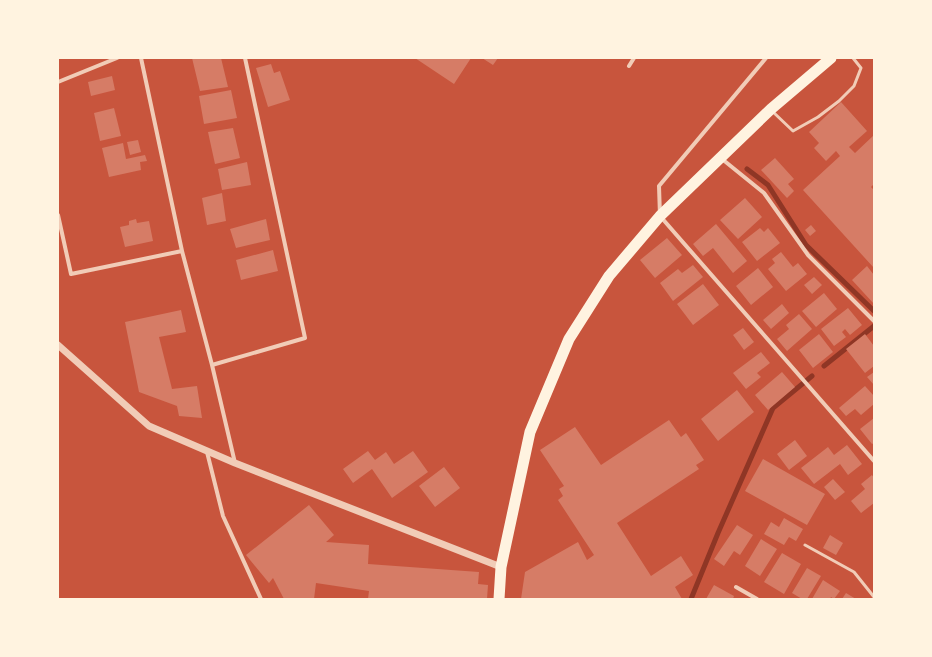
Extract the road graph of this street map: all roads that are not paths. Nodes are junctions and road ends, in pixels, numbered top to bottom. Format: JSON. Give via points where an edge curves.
{"nodes":[{"id":1,"x":117,"y":58,"type":"edge"},
{"id":2,"x":141,"y":58,"type":"edge"},
{"id":3,"x":245,"y":58,"type":"edge"},
{"id":4,"x":634,"y":58,"type":"edge"},
{"id":5,"x":766,"y":58,"type":"edge"},
{"id":6,"x":831,"y":58,"type":"edge"},
{"id":7,"x":853,"y":58,"type":"edge"},
{"id":8,"x":628,"y":66,"type":"dead end"},
{"id":9,"x":58,"y":82,"type":"edge"},
{"id":10,"x":771,"y":110,"type":"junction"},
{"id":11,"x":720,"y":158,"type":"junction"},
{"id":12,"x":58,"y":215,"type":"edge"},
{"id":13,"x":660,"y":216,"type":"junction"},
{"id":14,"x":182,"y":251,"type":"junction"},
{"id":15,"x":874,"y":321,"type":"edge"},
{"id":16,"x":58,"y":345,"type":"edge"},
{"id":17,"x":212,"y":365,"type":"junction"},
{"id":18,"x":207,"y":450,"type":"junction"},
{"id":19,"x":874,"y":461,"type":"edge"},
{"id":20,"x":235,"y":463,"type":"junction"},
{"id":21,"x":805,"y":545,"type":"dead end"},
{"id":22,"x":501,"y":566,"type":"junction"},
{"id":23,"x":736,"y":587,"type":"dead end"},
{"id":24,"x":874,"y":597,"type":"edge"},
{"id":25,"x":261,"y":599,"type":"edge"},
{"id":26,"x":499,"y":599,"type":"edge"},
{"id":27,"x":757,"y":599,"type":"edge"}],
"edges":[{"from":1,"to":9,"type":"street"},
{"from":2,"to":14,"type":"street"},
{"from":3,"to":17,"type":"street","via":[[305,338]]},
{"from":4,"to":8,"type":"street"},
{"from":5,"to":13,"type":"street","via":[[659,186]]},
{"from":6,"to":10,"type":"highway"},
{"from":7,"to":10,"type":"lane","via":[[861,68],[854,86],[818,117],[793,131]]},
{"from":10,"to":11,"type":"highway"},
{"from":11,"to":13,"type":"highway"},
{"from":11,"to":15,"type":"street","via":[[764,193],[808,255]]},
{"from":12,"to":14,"type":"street","via":[[71,274]]},
{"from":13,"to":19,"type":"street"},
{"from":13,"to":22,"type":"highway","via":[[610,276],[569,339],[530,432]]},
{"from":14,"to":17,"type":"street"},
{"from":16,"to":18,"type":"street","via":[[149,426]]},
{"from":17,"to":20,"type":"street"},
{"from":18,"to":20,"type":"street"},
{"from":18,"to":25,"type":"street","via":[[223,516]]},
{"from":20,"to":22,"type":"street"},
{"from":21,"to":24,"type":"lane","via":[[854,572]]},
{"from":22,"to":26,"type":"highway"},
{"from":23,"to":27,"type":"street"}]}
